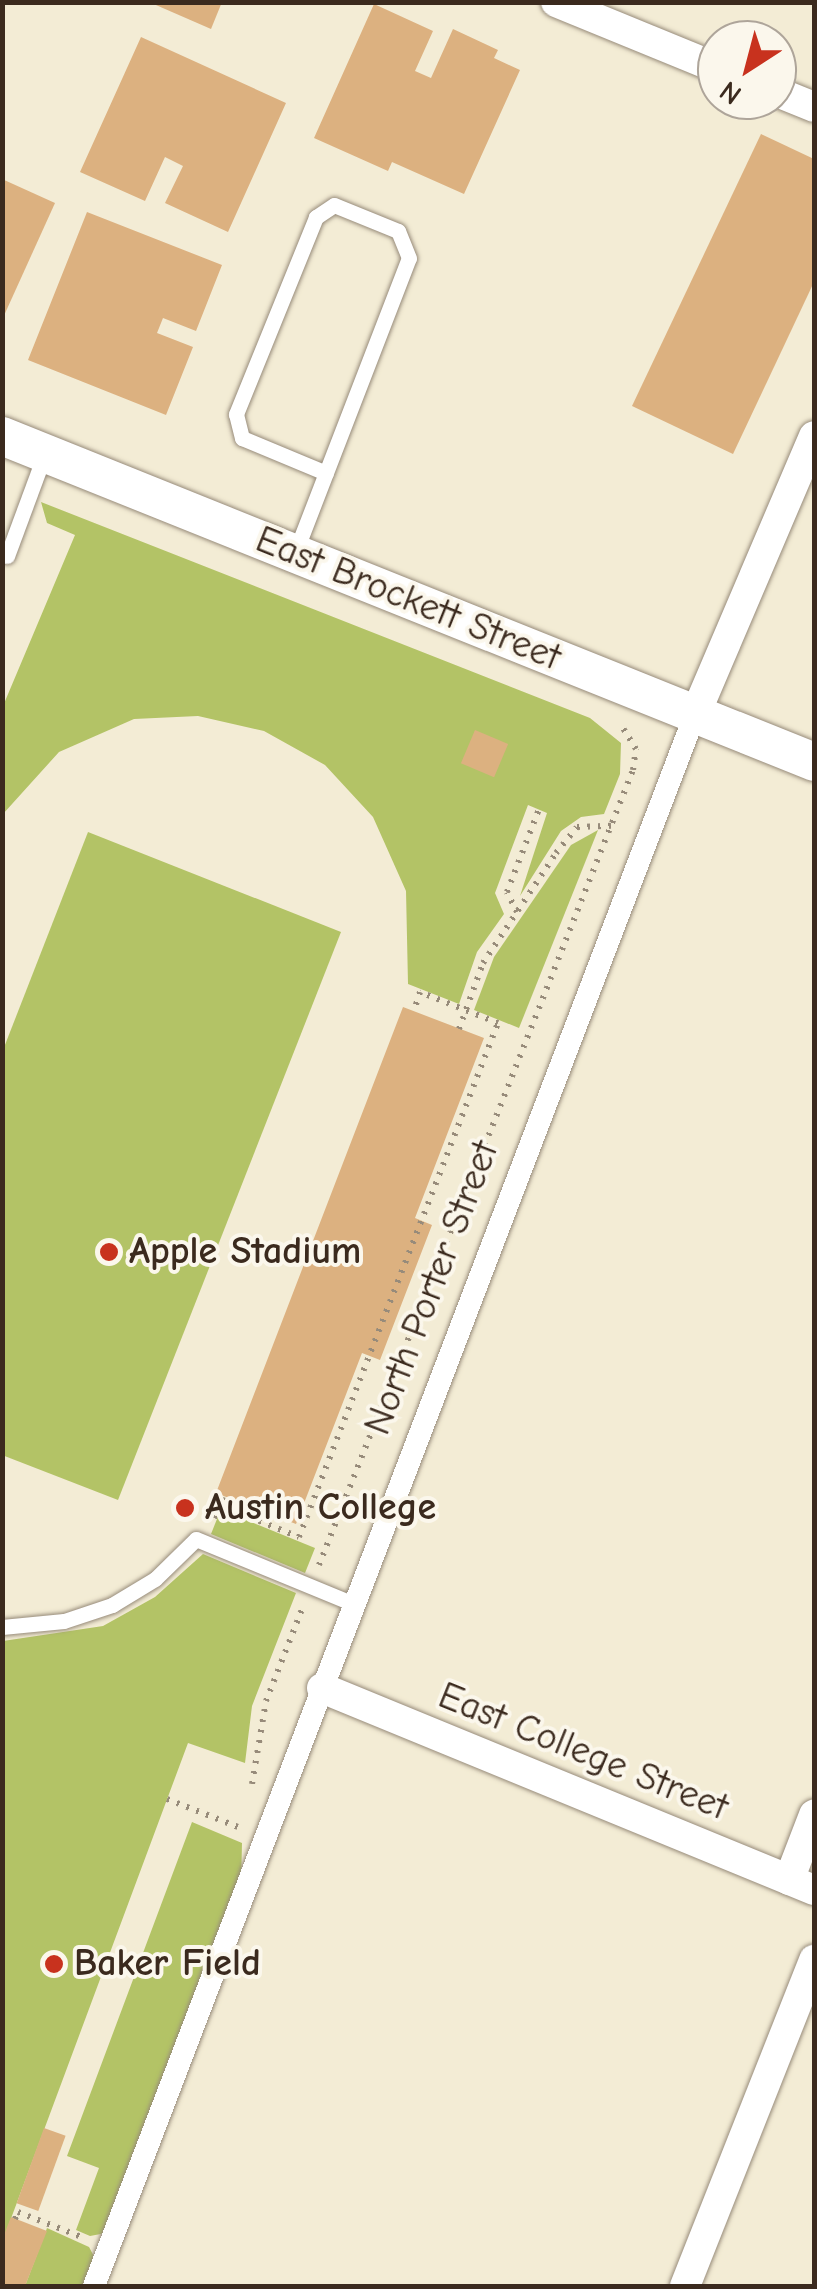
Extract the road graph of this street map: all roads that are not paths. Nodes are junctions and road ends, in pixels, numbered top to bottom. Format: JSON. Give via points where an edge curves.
{"nodes":[{"id":1,"x":556,"y":2,"type":"edge"},
{"id":2,"x":697,"y":60,"type":"edge"},
{"id":3,"x":2,"y":436,"type":"edge"},
{"id":4,"x":814,"y":436,"type":"edge"},
{"id":5,"x":45,"y":453,"type":"junction"},
{"id":6,"x":326,"y":473,"type":"junction"},
{"id":7,"x":295,"y":554,"type":"junction"},
{"id":8,"x":7,"y":556,"type":"dead end"},
{"id":9,"x":696,"y":714,"type":"junction"},
{"id":10,"x":814,"y":762,"type":"edge"},
{"id":11,"x":354,"y":1604,"type":"junction"},
{"id":12,"x":2,"y":1627,"type":"edge"},
{"id":13,"x":322,"y":1688,"type":"junction"},
{"id":14,"x":814,"y":1815,"type":"edge"},
{"id":15,"x":802,"y":1885,"type":"edge"},
{"id":16,"x":814,"y":1960,"type":"edge"},
{"id":17,"x":94,"y":2286,"type":"edge"},
{"id":18,"x":685,"y":2286,"type":"edge"}],
"edges":[{"from":1,"to":2,"type":"street"},
{"from":3,"to":5,"type":"street","name":"East Brockett Street"},
{"from":4,"to":9,"type":"street","name":"North Porter Street"},
{"from":5,"to":7,"type":"street","name":"East Brockett Street"},
{"from":5,"to":8,"type":"lane"},
{"from":6,"to":6,"type":"lane","via":[[410,258],[398,231],[334,205],[316,217],[236,414],[242,438]]},
{"from":6,"to":7,"type":"lane"},
{"from":7,"to":9,"type":"street","name":"East Brockett Street"},
{"from":9,"to":10,"type":"street","name":"East Brockett Street"},
{"from":9,"to":11,"type":"street","name":"North Porter Street"},
{"from":11,"to":12,"type":"lane","via":[[196,1539],[155,1579],[112,1605],[52,1624]]},
{"from":11,"to":13,"type":"street","name":"North Porter Street"},
{"from":13,"to":15,"type":"street","name":"East College Street"},
{"from":13,"to":17,"type":"street","name":"North Porter Street"},
{"from":14,"to":15,"type":"street"},
{"from":16,"to":18,"type":"street"}]}
